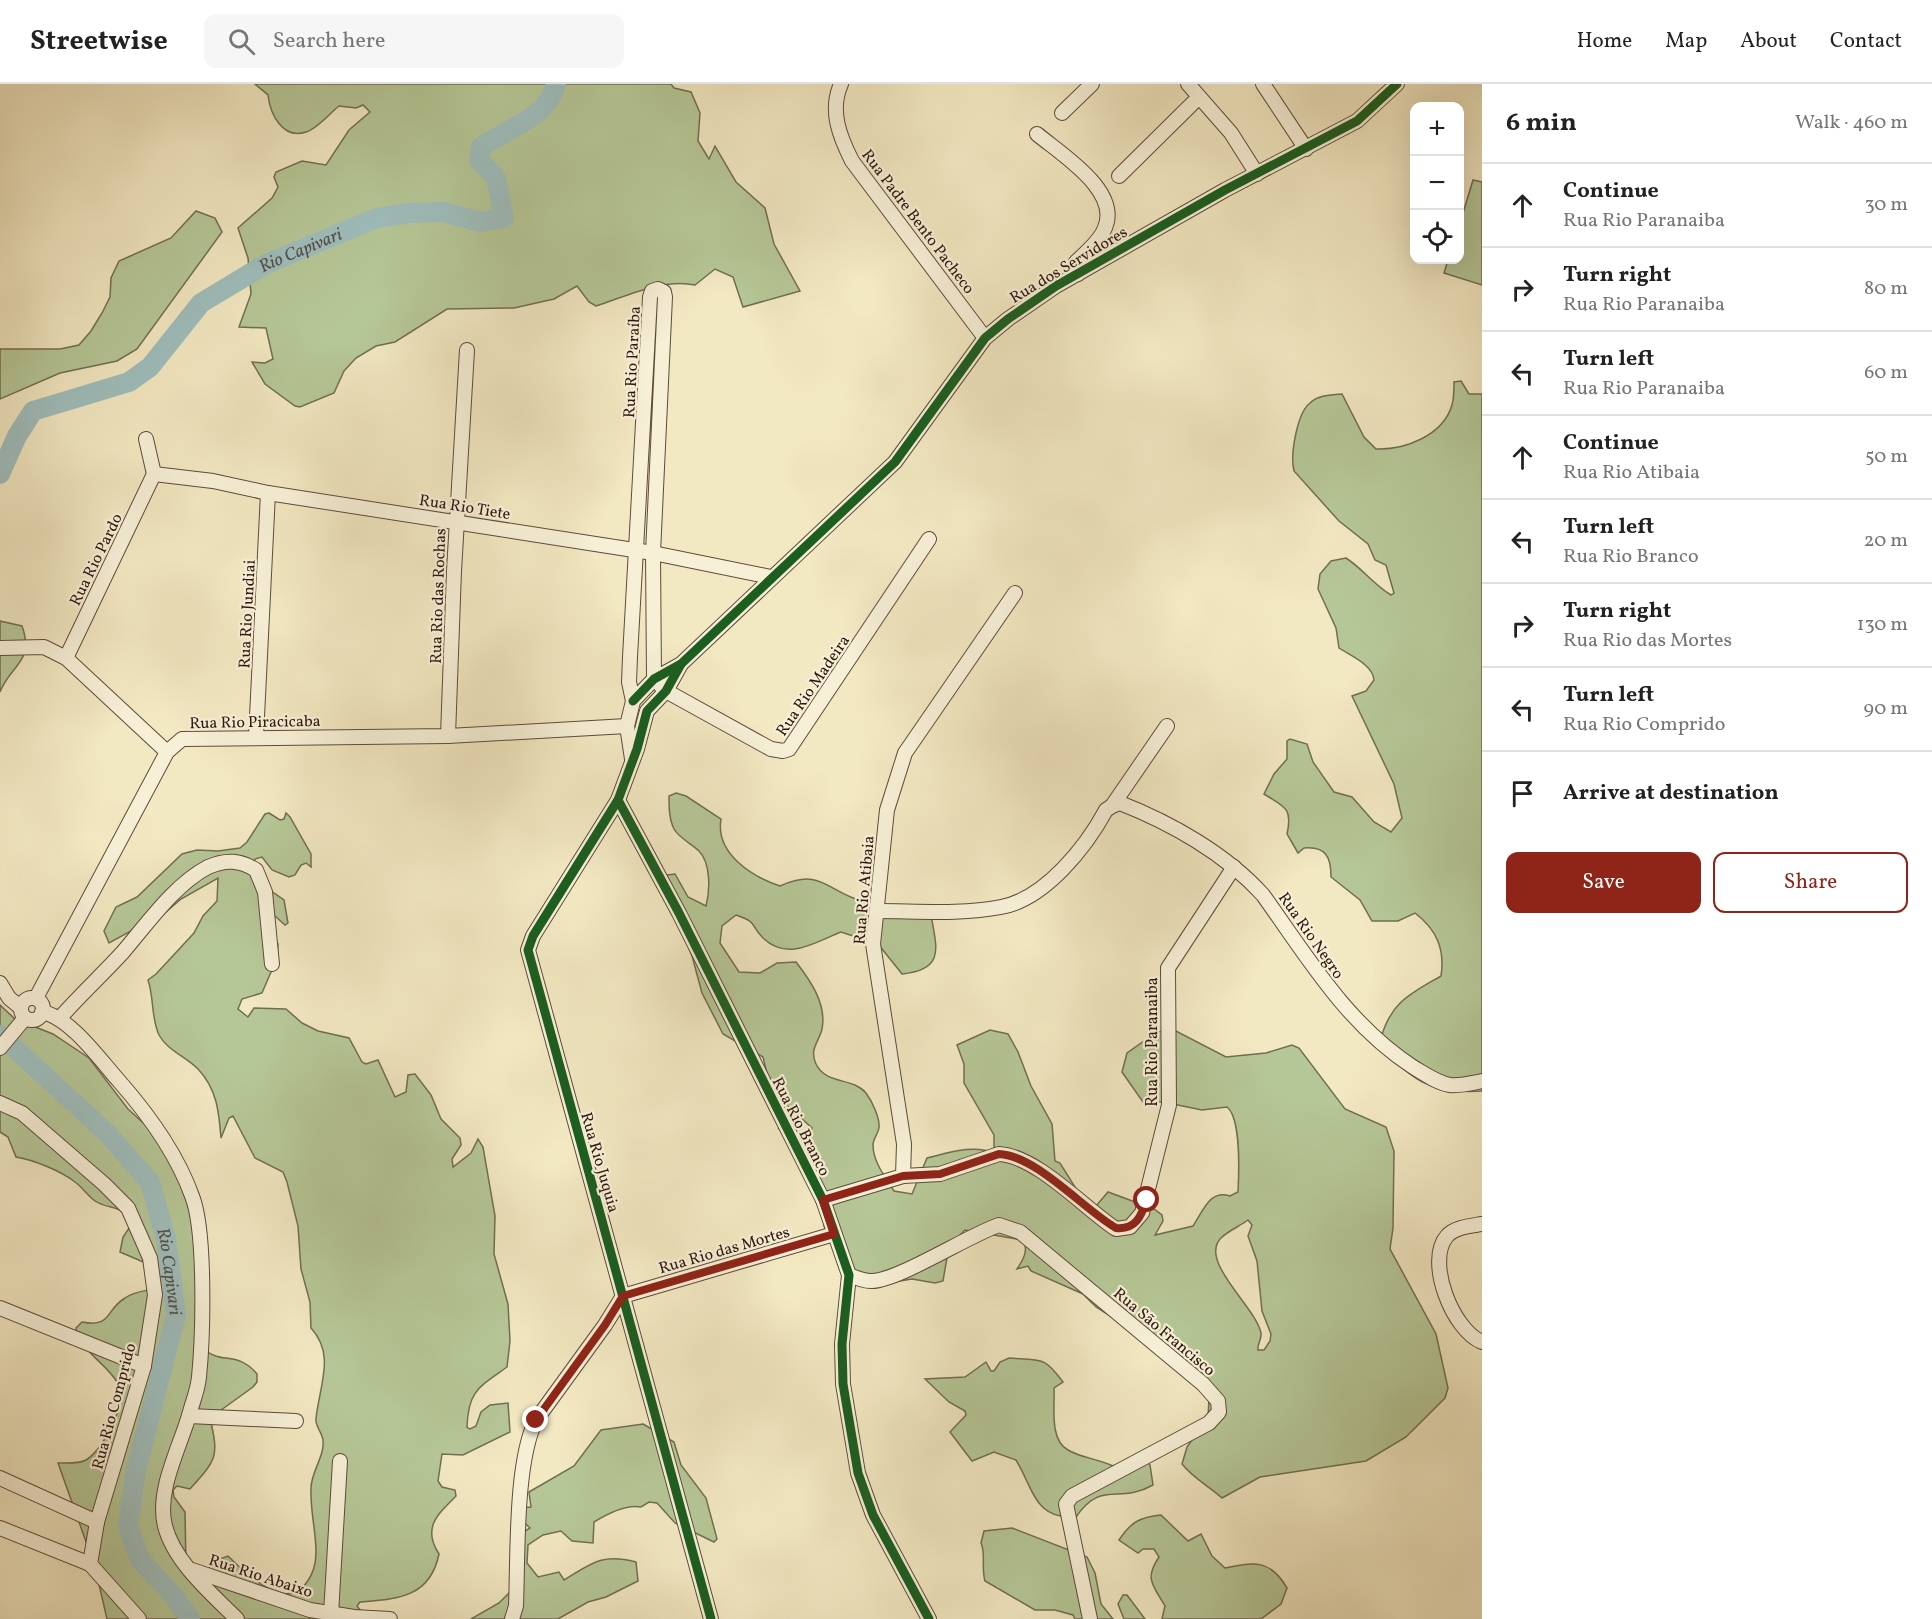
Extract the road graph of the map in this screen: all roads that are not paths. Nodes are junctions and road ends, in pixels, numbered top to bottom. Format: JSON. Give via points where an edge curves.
{"nodes":[{"id":1,"x":841,"y":84,"type":"edge"},
{"id":2,"x":1092,"y":84,"type":"edge"},
{"id":3,"x":1188,"y":84,"type":"edge"},
{"id":4,"x":1263,"y":84,"type":"edge"},
{"id":5,"x":1397,"y":84,"type":"edge"},
{"id":6,"x":1200,"y":97,"type":"junction"},
{"id":7,"x":1062,"y":113,"type":"dead end"},
{"id":8,"x":1037,"y":134,"type":"dead end"},
{"id":9,"x":1306,"y":149,"type":"junction"},
{"id":10,"x":1257,"y":174,"type":"junction"},
{"id":11,"x":1119,"y":176,"type":"dead end"},
{"id":12,"x":1078,"y":274,"type":"junction"},
{"id":13,"x":985,"y":338,"type":"junction"},
{"id":14,"x":467,"y":350,"type":"dead end"},
{"id":15,"x":146,"y":439,"type":"dead end"},
{"id":16,"x":154,"y":474,"type":"junction"},
{"id":17,"x":268,"y":493,"type":"junction"},
{"id":18,"x":456,"y":521,"type":"junction"},
{"id":19,"x":929,"y":539,"type":"dead end"},
{"id":20,"x":637,"y":551,"type":"junction"},
{"id":21,"x":653,"y":553,"type":"junction"},
{"id":22,"x":771,"y":577,"type":"junction"},
{"id":23,"x":1015,"y":593,"type":"dead end"},
{"id":24,"x":0,"y":648,"type":"edge"},
{"id":25,"x":66,"y":658,"type":"junction"},
{"id":26,"x":681,"y":663,"type":"junction"},
{"id":27,"x":654,"y":679,"type":"junction"},
{"id":28,"x":666,"y":691,"type":"junction"},
{"id":29,"x":633,"y":700,"type":"junction"},
{"id":30,"x":647,"y":711,"type":"junction"},
{"id":31,"x":627,"y":726,"type":"junction"},
{"id":32,"x":1167,"y":726,"type":"dead end"},
{"id":33,"x":448,"y":736,"type":"junction"},
{"id":34,"x":256,"y":737,"type":"junction"},
{"id":35,"x":166,"y":752,"type":"junction"},
{"id":36,"x":632,"y":761,"type":"junction"},
{"id":37,"x":618,"y":801,"type":"junction"},
{"id":38,"x":1112,"y":806,"type":"junction"},
{"id":39,"x":1234,"y":867,"type":"junction"},
{"id":40,"x":877,"y":911,"type":"junction"},
{"id":41,"x":272,"y":964,"type":"dead end"},
{"id":42,"x":0,"y":983,"type":"edge"},
{"id":43,"x":36,"y":998,"type":"junction"},
{"id":44,"x":23,"y":1012,"type":"junction"},
{"id":45,"x":42,"y":1012,"type":"junction"},
{"id":46,"x":58,"y":1019,"type":"junction"},
{"id":47,"x":0,"y":1048,"type":"edge"},
{"id":48,"x":1482,"y":1081,"type":"edge"},
{"id":49,"x":0,"y":1103,"type":"edge"},
{"id":50,"x":903,"y":1176,"type":"junction"},
{"id":51,"x":823,"y":1200,"type":"junction"},
{"id":52,"x":1482,"y":1224,"type":"edge"},
{"id":53,"x":834,"y":1234,"type":"junction"},
{"id":54,"x":849,"y":1275,"type":"junction"},
{"id":55,"x":623,"y":1296,"type":"junction"},
{"id":56,"x":0,"y":1308,"type":"edge"},
{"id":57,"x":1482,"y":1342,"type":"edge"},
{"id":58,"x":144,"y":1366,"type":"junction"},
{"id":59,"x":189,"y":1416,"type":"junction"},
{"id":60,"x":296,"y":1421,"type":"dead end"},
{"id":61,"x":340,"y":1461,"type":"dead end"},
{"id":62,"x":0,"y":1478,"type":"edge"},
{"id":63,"x":97,"y":1522,"type":"junction"},
{"id":64,"x":0,"y":1528,"type":"edge"},
{"id":65,"x":90,"y":1564,"type":"junction"},
{"id":66,"x":190,"y":1569,"type":"junction"},
{"id":67,"x":331,"y":1614,"type":"junction"},
{"id":68,"x":139,"y":1619,"type":"edge"},
{"id":69,"x":237,"y":1619,"type":"edge"},
{"id":70,"x":390,"y":1619,"type":"edge"},
{"id":71,"x":513,"y":1619,"type":"edge"},
{"id":72,"x":711,"y":1619,"type":"edge"},
{"id":73,"x":929,"y":1619,"type":"edge"},
{"id":74,"x":1090,"y":1619,"type":"edge"}],
"edges":[{"from":1,"to":13,"type":"street","name":"Rua Padre Bento Pacheco","via":[[836,116],[852,161]]},
{"from":2,"to":7,"type":"street"},
{"from":3,"to":6,"type":"street"},
{"from":4,"to":9,"type":"street"},
{"from":5,"to":9,"type":"street","name":"Rua dos Servidores","via":[[1357,121]]},
{"from":6,"to":10,"type":"street","via":[[1231,133]]},
{"from":6,"to":11,"type":"street"},
{"from":8,"to":12,"type":"street","via":[[1095,183],[1108,203],[1104,232],[1076,262]]},
{"from":9,"to":10,"type":"street","name":"Rua dos Servidores"},
{"from":10,"to":12,"type":"street","name":"Rua dos Servidores"},
{"from":12,"to":13,"type":"street","name":"Rua dos Servidores","via":[[1025,306]]},
{"from":13,"to":22,"type":"street","name":"Rua dos Servidores","via":[[895,462]]},
{"from":14,"to":18,"type":"street","name":"Rua Rio das Rochas"},
{"from":15,"to":16,"type":"street"},
{"from":16,"to":17,"type":"street","name":"Rua Rio Tiete"},
{"from":16,"to":25,"type":"street","name":"Rua Rio Pardo"},
{"from":17,"to":18,"type":"street","name":"Rua Rio Tiete"},
{"from":17,"to":34,"type":"street","name":"Rua Rio Jundiai"},
{"from":18,"to":20,"type":"street","name":"Rua Rio Tiete"},
{"from":18,"to":33,"type":"street","name":"Rua Rio das Rochas"},
{"from":19,"to":28,"type":"street","name":"Rua Rio Madeira","via":[[789,749],[771,749]]},
{"from":20,"to":21,"type":"street","name":"Rua Rio Tiete"},
{"from":20,"to":21,"type":"street","name":"Rua Rio Paraíba","via":[[650,297],[658,289],[665,297]]},
{"from":20,"to":29,"type":"street","name":"Rua Rio Paraíba","via":[[629,682]]},
{"from":21,"to":22,"type":"street","name":"Rua Rio Tiete"},
{"from":21,"to":27,"type":"street","name":"Rua Rio Paraíba"},
{"from":22,"to":26,"type":"street","name":"Rua dos Servidores"},
{"from":23,"to":40,"type":"street","name":"Rua Rio Atibaia","via":[[905,753],[887,810]]},
{"from":24,"to":25,"type":"street","via":[[44,647]]},
{"from":25,"to":35,"type":"street"},
{"from":26,"to":27,"type":"street","name":"Rua dos Servidores"},
{"from":26,"to":28,"type":"street","name":"Rua dos Servidores"},
{"from":27,"to":28,"type":"street","name":"Rua Rio Madeira"},
{"from":27,"to":29,"type":"street","name":"Rua dos Servidores"},
{"from":28,"to":30,"type":"street","name":"Rua dos Servidores"},
{"from":29,"to":30,"type":"street"},
{"from":29,"to":31,"type":"street","name":"Rua Rio Paraíba"},
{"from":30,"to":36,"type":"street","name":"Rua Rio Juquia"},
{"from":31,"to":33,"type":"street","name":"Rua Rio Piracicaba"},
{"from":31,"to":36,"type":"street","name":"Rua Rio Juquia"},
{"from":32,"to":38,"type":"street"},
{"from":33,"to":34,"type":"street","name":"Rua Rio Piracicaba"},
{"from":34,"to":35,"type":"street","name":"Rua Rio Piracicaba","via":[[191,737]]},
{"from":35,"to":43,"type":"street"},
{"from":36,"to":37,"type":"street","name":"Rua Rio Juquia"},
{"from":37,"to":51,"type":"street","name":"Rua Rio Branco","via":[[679,913]]},
{"from":37,"to":55,"type":"street","name":"Rua Rio Juquia","via":[[528,950]]},
{"from":38,"to":39,"type":"street","name":"Rua Rio Negro","via":[[1120,802],[1146,813]]},
{"from":38,"to":40,"type":"street","via":[[1062,869],[1019,901],[977,911]]},
{"from":39,"to":48,"type":"street","name":"Rua Rio Negro","via":[[1263,895],[1338,1000],[1378,1040],[1441,1083],[1463,1085]]},
{"from":39,"to":50,"type":"street","name":"Rua Rio Paranaiba","via":[[1168,968],[1169,1105],[1147,1200],[1136,1223],[1116,1228],[1032,1166],[1007,1155],[999,1154],[940,1174]]},
{"from":40,"to":50,"type":"street","name":"Rua Rio Atibaia","via":[[873,944],[904,1144]]},
{"from":41,"to":46,"type":"street","via":[[265,892],[256,870],[234,860],[219,863],[197,875],[160,907]]},
{"from":42,"to":44,"type":"street"},
{"from":43,"to":44,"type":"street","via":[[26,999]]},
{"from":43,"to":45,"type":"street","via":[[42,1004]]},
{"from":44,"to":45,"type":"street","via":[[33,1020]]},
{"from":44,"to":47,"type":"street"},
{"from":45,"to":46,"type":"street"},
{"from":46,"to":59,"type":"street","via":[[133,1097],[172,1153],[193,1197],[200,1247],[201,1310],[199,1379]]},
{"from":49,"to":58,"type":"street","name":"Rua Rio Comprido","via":[[22,1113],[128,1208],[143,1237],[154,1278]]},
{"from":50,"to":51,"type":"street"},
{"from":51,"to":53,"type":"street","name":"Rua Rio Branco"},
{"from":52,"to":57,"type":"street","via":[[1450,1233],[1442,1244],[1441,1262],[1445,1297],[1453,1314],[1472,1339]]},
{"from":53,"to":54,"type":"street","name":"Rua Rio Branco"},
{"from":53,"to":55,"type":"street","name":"Rua Rio das Mortes"},
{"from":54,"to":73,"type":"street","name":"Rua Rio Branco","via":[[842,1344],[843,1384],[858,1473],[873,1515]]},
{"from":54,"to":74,"type":"street","name":"Rua São Francisco","via":[[873,1282],[999,1225],[1020,1232],[1203,1384],[1218,1401],[1219,1412],[1209,1423],[1072,1496],[1066,1504]]},
{"from":55,"to":71,"type":"street","via":[[529,1434],[523,1467]]},
{"from":55,"to":72,"type":"street","name":"Rua Rio Juquia"},
{"from":56,"to":58,"type":"street"},
{"from":58,"to":63,"type":"street","name":"Rua Rio Comprido"},
{"from":59,"to":60,"type":"street"},
{"from":59,"to":66,"type":"street","via":[[163,1501],[165,1526],[172,1545]]},
{"from":61,"to":67,"type":"street"},
{"from":62,"to":63,"type":"street"},
{"from":63,"to":65,"type":"street","name":"Rua Rio Comprido"},
{"from":64,"to":65,"type":"street"},
{"from":65,"to":68,"type":"street"},
{"from":66,"to":67,"type":"street","name":"Rua Rio Abaixo"},
{"from":66,"to":69,"type":"street","name":"Rua Rio Abaixo"},
{"from":67,"to":70,"type":"street","name":"Rua Rio Abaixo"}]}
